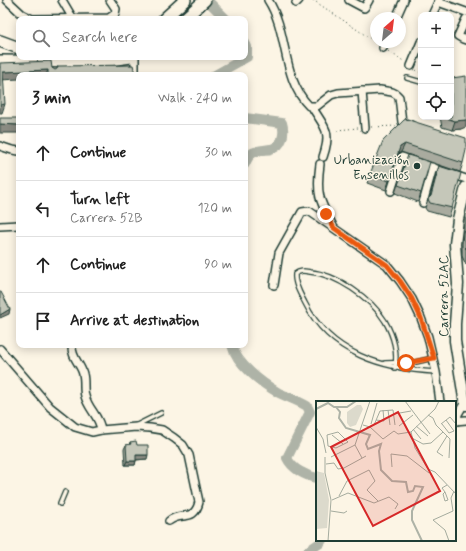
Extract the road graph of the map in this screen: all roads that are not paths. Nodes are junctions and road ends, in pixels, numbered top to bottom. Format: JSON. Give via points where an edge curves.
{"nodes":[{"id":1,"x":7,"y":0,"type":"edge"},
{"id":2,"x":62,"y":0,"type":"edge"},
{"id":3,"x":110,"y":0,"type":"edge"},
{"id":4,"x":205,"y":0,"type":"edge"},
{"id":5,"x":268,"y":0,"type":"edge"},
{"id":6,"x":349,"y":0,"type":"edge"},
{"id":7,"x":369,"y":0,"type":"edge"},
{"id":8,"x":404,"y":0,"type":"edge"},
{"id":9,"x":438,"y":1,"type":"edge"},
{"id":10,"x":181,"y":4,"type":"edge"},
{"id":11,"x":399,"y":12,"type":"edge"},
{"id":12,"x":433,"y":12,"type":"edge"},
{"id":13,"x":466,"y":12,"type":"edge"},
{"id":14,"x":26,"y":16,"type":"edge"},
{"id":15,"x":71,"y":16,"type":"edge"},
{"id":16,"x":112,"y":16,"type":"edge"},
{"id":17,"x":167,"y":16,"type":"edge"},
{"id":18,"x":188,"y":16,"type":"edge"},
{"id":19,"x":466,"y":19,"type":"edge"},
{"id":20,"x":466,"y":40,"type":"edge"},
{"id":21,"x":0,"y":41,"type":"edge"},
{"id":22,"x":16,"y":47,"type":"edge"},
{"id":23,"x":418,"y":48,"type":"edge"},
{"id":24,"x":112,"y":60,"type":"edge"},
{"id":25,"x":131,"y":60,"type":"edge"},
{"id":26,"x":0,"y":61,"type":"edge"},
{"id":27,"x":411,"y":66,"type":"road end"},
{"id":28,"x":134,"y":72,"type":"edge"},
{"id":29,"x":407,"y":78,"type":"dead end"},
{"id":30,"x":418,"y":81,"type":"edge"},
{"id":31,"x":362,"y":92,"type":"junction"},
{"id":32,"x":312,"y":106,"type":"junction"},
{"id":33,"x":416,"y":127,"type":"edge"},
{"id":34,"x":365,"y":128,"type":"dead end"},
{"id":35,"x":0,"y":146,"type":"edge"},
{"id":36,"x":16,"y":151,"type":"edge"},
{"id":37,"x":323,"y":157,"type":"dead end"},
{"id":38,"x":320,"y":164,"type":"dead end"},
{"id":39,"x":433,"y":167,"type":"junction"},
{"id":40,"x":466,"y":179,"type":"edge"},
{"id":41,"x":466,"y":187,"type":"edge"},
{"id":42,"x":391,"y":191,"type":"dead end"},
{"id":43,"x":423,"y":203,"type":"dead end"},
{"id":44,"x":16,"y":225,"type":"edge"},
{"id":45,"x":0,"y":226,"type":"edge"},
{"id":46,"x":334,"y":228,"type":"junction"},
{"id":47,"x":274,"y":285,"type":"dead end"},
{"id":48,"x":73,"y":348,"type":"edge"},
{"id":49,"x":0,"y":349,"type":"edge"},
{"id":50,"x":434,"y":358,"type":"junction"},
{"id":51,"x":395,"y":365,"type":"junction"},
{"id":52,"x":436,"y":372,"type":"junction"},
{"id":53,"x":440,"y":401,"type":"edge"},
{"id":54,"x":465,"y":403,"type":"edge"},
{"id":55,"x":161,"y":413,"type":"dead end"},
{"id":56,"x":466,"y":420,"type":"edge"},
{"id":57,"x":456,"y":421,"type":"edge"},
{"id":58,"x":131,"y":428,"type":"junction"},
{"id":59,"x":101,"y":430,"type":"junction"},
{"id":60,"x":65,"y":492,"type":"dead end"},
{"id":61,"x":60,"y":504,"type":"dead end"},
{"id":62,"x":169,"y":522,"type":"dead end"}],
"edges":[{"from":1,"to":14,"type":"street"},
{"from":2,"to":15,"type":"street"},
{"from":3,"to":16,"type":"street","via":[[116,9]]},
{"from":4,"to":18,"type":"main road"},
{"from":5,"to":32,"type":"street","via":[[278,22],[294,83],[303,100]]},
{"from":6,"to":7,"type":"street","via":[[362,8]]},
{"from":8,"to":11,"type":"street"},
{"from":9,"to":12,"type":"street"},
{"from":9,"to":13,"type":"street"},
{"from":10,"to":17,"type":"main road"},
{"from":19,"to":20,"type":"street","via":[[458,36]]},
{"from":21,"to":22,"type":"main road"},
{"from":23,"to":27,"type":"street"},
{"from":24,"to":26,"type":"main road","via":[[51,64]]},
{"from":25,"to":28,"type":"street"},
{"from":29,"to":30,"type":"lane"},
{"from":31,"to":32,"type":"street","via":[[338,92],[317,106]]},
{"from":31,"to":33,"type":"street","via":[[392,92],[399,97],[402,122]]},
{"from":31,"to":34,"type":"street"},
{"from":32,"to":37,"type":"street","via":[[328,136]]},
{"from":35,"to":36,"type":"street"},
{"from":38,"to":46,"type":"street","via":[[319,197]]},
{"from":39,"to":40,"type":"street"},
{"from":39,"to":42,"type":"street","via":[[402,157]]},
{"from":39,"to":43,"type":"street"},
{"from":41,"to":54,"type":"street","name":"Carrera 52AC","via":[[458,219],[455,324]]},
{"from":44,"to":45,"type":"street"},
{"from":46,"to":47,"type":"street","via":[[309,210],[302,212],[279,253]]},
{"from":46,"to":50,"type":"street","via":[[387,265],[400,281],[421,318]]},
{"from":48,"to":59,"type":"street","via":[[75,361],[83,373],[85,396],[99,421]]},
{"from":49,"to":59,"type":"street","via":[[50,407],[75,426],[92,432]]},
{"from":50,"to":51,"type":"lane"},
{"from":50,"to":52,"type":"street"},
{"from":51,"to":51,"type":"lane","via":[[365,358],[337,342],[308,309],[299,290],[296,274],[301,271],[315,272],[332,278],[345,284],[373,305],[393,338],[396,350]]},
{"from":51,"to":52,"type":"lane"},
{"from":52,"to":53,"type":"street"},
{"from":54,"to":57,"type":"street"},
{"from":55,"to":58,"type":"lane"},
{"from":56,"to":57,"type":"street"},
{"from":58,"to":59,"type":"street"},
{"from":58,"to":62,"type":"street","via":[[162,430],[183,446],[189,455],[199,496],[198,508],[194,513],[173,518]]},
{"from":60,"to":61,"type":"lane"}]}
